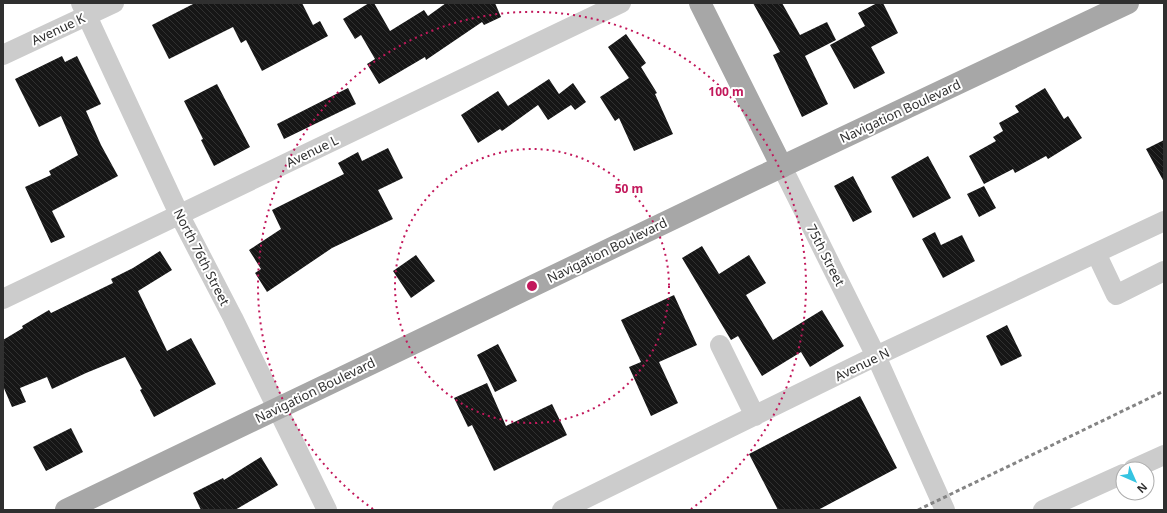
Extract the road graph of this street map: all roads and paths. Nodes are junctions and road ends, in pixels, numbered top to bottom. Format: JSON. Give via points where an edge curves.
{"nodes":[{"id":1,"x":114,"y":3,"type":"edge"},
{"id":2,"x":621,"y":3,"type":"edge"},
{"id":3,"x":700,"y":3,"type":"edge"},
{"id":4,"x":1128,"y":3,"type":"edge"},
{"id":5,"x":84,"y":9,"type":"edge"},
{"id":6,"x":3,"y":55,"type":"edge"},
{"id":7,"x":782,"y":167,"type":"junction"},
{"id":8,"x":179,"y":214,"type":"junction"},
{"id":9,"x":1164,"y":221,"type":"edge"},
{"id":10,"x":1096,"y":253,"type":"junction"},
{"id":11,"x":1164,"y":271,"type":"edge"},
{"id":12,"x":3,"y":299,"type":"edge"},
{"id":13,"x":720,"y":345,"type":"dead end"},
{"id":14,"x":876,"y":356,"type":"junction"},
{"id":15,"x":278,"y":407,"type":"junction"},
{"id":16,"x":755,"y":416,"type":"junction"},
{"id":17,"x":1164,"y":455,"type":"edge"},
{"id":18,"x":1151,"y":461,"type":"edge"},
{"id":19,"x":1115,"y":478,"type":"edge"},
{"id":20,"x":66,"y":510,"type":"edge"},
{"id":21,"x":327,"y":510,"type":"edge"},
{"id":22,"x":562,"y":510,"type":"edge"},
{"id":23,"x":945,"y":510,"type":"edge"},
{"id":24,"x":1043,"y":510,"type":"edge"}],
"edges":[{"from":1,"to":5,"type":"street","name":"Avenue K"},
{"from":2,"to":8,"type":"street","name":"Avenue L"},
{"from":3,"to":7,"type":"main road","name":"75th Street"},
{"from":4,"to":7,"type":"main road","name":"Navigation Boulevard"},
{"from":5,"to":6,"type":"street","name":"Avenue K"},
{"from":5,"to":8,"type":"street","name":"North 76th Street"},
{"from":7,"to":14,"type":"street","name":"75th Street"},
{"from":7,"to":15,"type":"main road","name":"Navigation Boulevard"},
{"from":8,"to":12,"type":"street","name":"Avenue L"},
{"from":8,"to":15,"type":"street","name":"North 76th Street"},
{"from":9,"to":10,"type":"street","name":"Avenue N"},
{"from":10,"to":11,"type":"street","via":[[1116,295]]},
{"from":10,"to":14,"type":"street","name":"Avenue N"},
{"from":13,"to":16,"type":"street"},
{"from":14,"to":16,"type":"street","name":"Avenue N"},
{"from":14,"to":23,"type":"street","name":"75th Street"},
{"from":15,"to":20,"type":"main road","name":"Navigation Boulevard"},
{"from":15,"to":21,"type":"street","name":"North 76th Street"},
{"from":16,"to":22,"type":"street","name":"Avenue N"},
{"from":17,"to":18,"type":"street"},
{"from":19,"to":24,"type":"street"}]}
